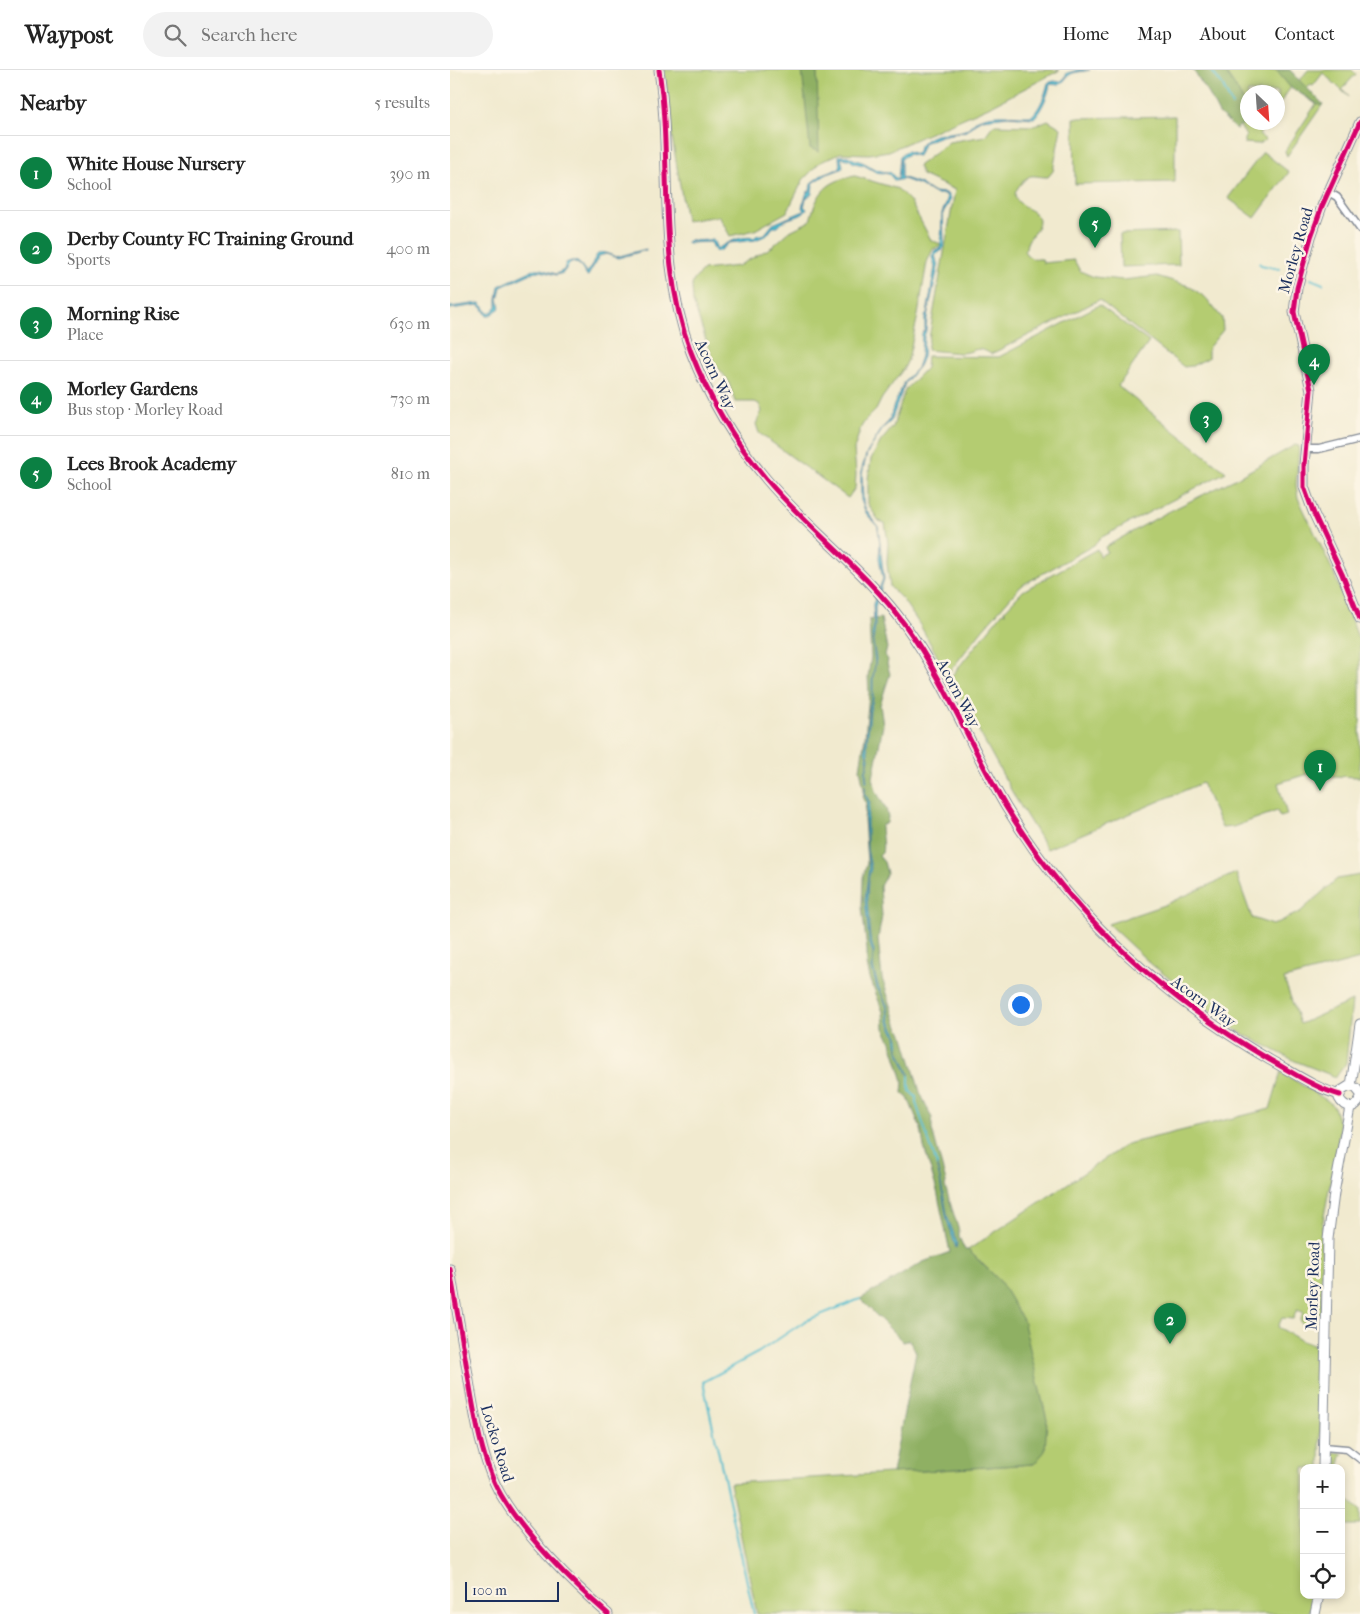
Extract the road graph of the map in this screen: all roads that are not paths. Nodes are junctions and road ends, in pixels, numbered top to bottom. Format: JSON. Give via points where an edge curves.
{"nodes":[{"id":1,"x":659,"y":70,"type":"edge"},
{"id":2,"x":1360,"y":122,"type":"edge"},
{"id":3,"x":1328,"y":192,"type":"junction"},
{"id":4,"x":1360,"y":229,"type":"edge"},
{"id":5,"x":1360,"y":439,"type":"edge"},
{"id":6,"x":1306,"y":449,"type":"junction"},
{"id":7,"x":1360,"y":619,"type":"edge"},
{"id":8,"x":1360,"y":1024,"type":"edge"},
{"id":9,"x":1351,"y":1086,"type":"junction"},
{"id":10,"x":1340,"y":1094,"type":"junction"},
{"id":11,"x":1360,"y":1094,"type":"edge"},
{"id":12,"x":1360,"y":1099,"type":"edge"},
{"id":13,"x":1350,"y":1107,"type":"junction"},
{"id":14,"x":450,"y":1269,"type":"edge"},
{"id":15,"x":1324,"y":1447,"type":"junction"},
{"id":16,"x":1360,"y":1459,"type":"edge"},
{"id":17,"x":1323,"y":1464,"type":"edge"},
{"id":18,"x":1318,"y":1599,"type":"edge"},
{"id":19,"x":608,"y":1614,"type":"edge"},
{"id":20,"x":1315,"y":1614,"type":"edge"}],
"edges":[{"from":1,"to":10,"type":"street","name":"Acorn Way","via":[[670,263],[678,311],[692,354],[716,406],[748,455],[783,497],[878,592],[905,624],[1009,811],[1044,864],[1092,920],[1152,978],[1199,1015],[1283,1067]]},
{"from":2,"to":3,"type":"street","name":"Morley Road"},
{"from":3,"to":4,"type":"street","via":[[1337,197]]},
{"from":3,"to":6,"type":"street","name":"Morley Road","via":[[1311,237],[1294,312],[1312,390]]},
{"from":5,"to":6,"type":"street"},
{"from":6,"to":7,"type":"street","name":"Morley Road","via":[[1304,487]]},
{"from":8,"to":9,"type":"street"},
{"from":9,"to":10,"type":"street","via":[[1343,1088]]},
{"from":9,"to":11,"type":"street"},
{"from":10,"to":13,"type":"street","via":[[1340,1101]]},
{"from":12,"to":13,"type":"street"},
{"from":13,"to":15,"type":"street","name":"Morley Road","via":[[1328,1240]]},
{"from":14,"to":19,"type":"street","name":"Locko Road","via":[[472,1401],[497,1486],[520,1523]]},
{"from":15,"to":16,"type":"street","via":[[1347,1449]]},
{"from":15,"to":17,"type":"street","name":"Morley Road"},
{"from":18,"to":20,"type":"street"}]}
